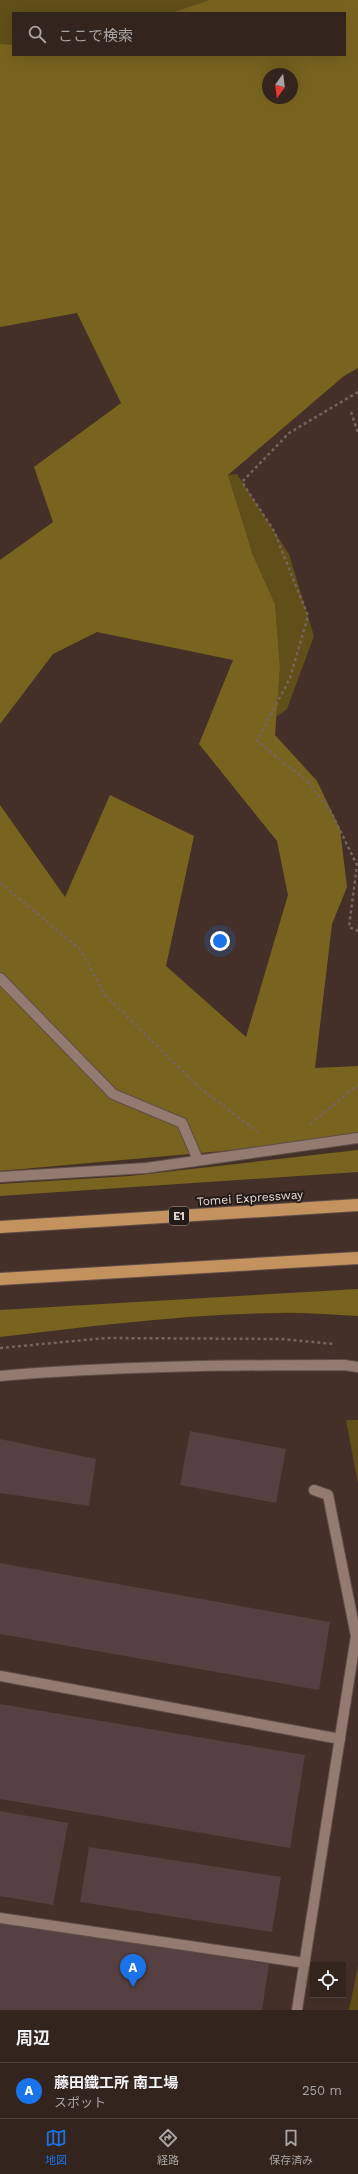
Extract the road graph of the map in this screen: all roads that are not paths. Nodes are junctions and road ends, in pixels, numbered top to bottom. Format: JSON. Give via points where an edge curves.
{"nodes":[{"id":1,"x":0,"y":978,"type":"edge"},
{"id":2,"x":358,"y":1138,"type":"edge"},
{"id":3,"x":198,"y":1160,"type":"junction"},
{"id":4,"x":0,"y":1177,"type":"edge"},
{"id":5,"x":358,"y":1205,"type":"edge"},
{"id":6,"x":0,"y":1227,"type":"edge"},
{"id":7,"x":358,"y":1258,"type":"edge"},
{"id":8,"x":0,"y":1279,"type":"edge"},
{"id":9,"x":358,"y":1367,"type":"edge"},
{"id":10,"x":0,"y":1376,"type":"edge"},
{"id":11,"x":314,"y":1490,"type":"dead end"},
{"id":12,"x":0,"y":1676,"type":"edge"},
{"id":13,"x":340,"y":1739,"type":"junction"},
{"id":14,"x":0,"y":1918,"type":"edge"},
{"id":15,"x":305,"y":1963,"type":"junction"},
{"id":16,"x":297,"y":2010,"type":"edge"}],
"edges":[{"from":1,"to":3,"type":"street","via":[[112,1094],[182,1123]]},
{"from":2,"to":3,"type":"street"},
{"from":3,"to":4,"type":"street","via":[[146,1168]]},
{"from":5,"to":6,"type":"highway","name":"Tomei Expressway","number":"E1"},
{"from":7,"to":8,"type":"highway"},
{"from":9,"to":10,"type":"street","via":[[208,1364],[69,1370]]},
{"from":11,"to":13,"type":"street","via":[[328,1495],[356,1636]]},
{"from":12,"to":13,"type":"street"},
{"from":13,"to":15,"type":"street"},
{"from":14,"to":15,"type":"street"},
{"from":15,"to":16,"type":"street"}]}
